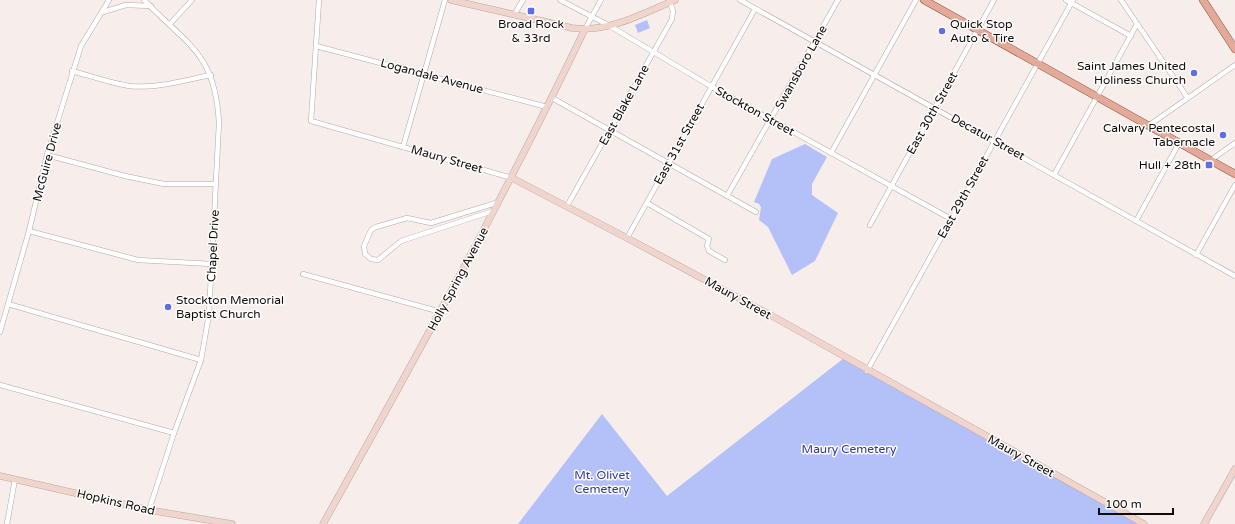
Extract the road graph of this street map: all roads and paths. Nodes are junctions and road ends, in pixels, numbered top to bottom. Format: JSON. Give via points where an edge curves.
{"nodes":[{"id":1,"x":109,"y":0,"type":"edge"},
{"id":2,"x":144,"y":0,"type":"edge"},
{"id":3,"x":192,"y":0,"type":"edge"},
{"id":4,"x":319,"y":0,"type":"edge"},
{"id":5,"x":445,"y":0,"type":"edge"},
{"id":6,"x":452,"y":0,"type":"edge"},
{"id":7,"x":522,"y":0,"type":"edge"},
{"id":8,"x":560,"y":0,"type":"edge"},
{"id":9,"x":601,"y":0,"type":"edge"},
{"id":10,"x":740,"y":0,"type":"edge"},
{"id":11,"x":838,"y":0,"type":"edge"},
{"id":12,"x":916,"y":0,"type":"edge"},
{"id":13,"x":924,"y":0,"type":"edge"},
{"id":14,"x":994,"y":0,"type":"edge"},
{"id":15,"x":1066,"y":0,"type":"edge"},
{"id":16,"x":1121,"y":0,"type":"edge"},
{"id":17,"x":1202,"y":0,"type":"edge"},
{"id":18,"x":672,"y":1,"type":"edge"},
{"id":19,"x":1073,"y":1,"type":"edge"},
{"id":20,"x":150,"y":6,"type":"junction"},
{"id":21,"x":755,"y":9,"type":"junction"},
{"id":22,"x":102,"y":12,"type":"junction"},
{"id":23,"x":514,"y":15,"type":"junction"},
{"id":24,"x":592,"y":17,"type":"junction"},
{"id":25,"x":170,"y":24,"type":"junction"},
{"id":26,"x":1137,"y":24,"type":"junction"},
{"id":27,"x":610,"y":26,"type":"junction"},
{"id":28,"x":585,"y":29,"type":"junction"},
{"id":29,"x":978,"y":30,"type":"junction"},
{"id":30,"x":1130,"y":36,"type":"junction"},
{"id":31,"x":815,"y":42,"type":"junction"},
{"id":32,"x":316,"y":46,"type":"junction"},
{"id":33,"x":1235,"y":49,"type":"edge"},
{"id":34,"x":652,"y":53,"type":"junction"},
{"id":35,"x":1037,"y":63,"type":"junction"},
{"id":36,"x":1235,"y":65,"type":"edge"},
{"id":37,"x":72,"y":71,"type":"junction"},
{"id":38,"x":424,"y":74,"type":"junction"},
{"id":39,"x":211,"y":75,"type":"junction"},
{"id":40,"x":875,"y":75,"type":"junction"},
{"id":41,"x":712,"y":87,"type":"junction"},
{"id":42,"x":1097,"y":96,"type":"junction"},
{"id":43,"x":1187,"y":97,"type":"junction"},
{"id":44,"x":552,"y":98,"type":"junction"},
{"id":45,"x":548,"y":107,"type":"junction"},
{"id":46,"x":935,"y":108,"type":"junction"},
{"id":47,"x":771,"y":120,"type":"junction"},
{"id":48,"x":1148,"y":126,"type":"junction"},
{"id":49,"x":610,"y":130,"type":"junction"},
{"id":50,"x":994,"y":141,"type":"junction"},
{"id":51,"x":1179,"y":143,"type":"junction"},
{"id":52,"x":1235,"y":143,"type":"edge"},
{"id":53,"x":403,"y":147,"type":"junction"},
{"id":54,"x":831,"y":153,"type":"junction"},
{"id":55,"x":47,"y":154,"type":"junction"},
{"id":56,"x":1211,"y":160,"type":"junction"},
{"id":57,"x":668,"y":164,"type":"junction"},
{"id":58,"x":1235,"y":174,"type":"edge"},
{"id":59,"x":1054,"y":175,"type":"junction"},
{"id":60,"x":512,"y":178,"type":"junction"},
{"id":61,"x":215,"y":184,"type":"junction"},
{"id":62,"x":1235,"y":185,"type":"edge"},
{"id":63,"x":892,"y":186,"type":"junction"},
{"id":64,"x":727,"y":196,"type":"junction"},
{"id":65,"x":499,"y":202,"type":"junction"},
{"id":66,"x":646,"y":203,"type":"junction"},
{"id":67,"x":567,"y":206,"type":"junction"},
{"id":68,"x":494,"y":211,"type":"junction"},
{"id":69,"x":756,"y":212,"type":"dead end"},
{"id":70,"x":951,"y":219,"type":"junction"},
{"id":71,"x":1136,"y":220,"type":"junction"},
{"id":72,"x":870,"y":225,"type":"dead end"},
{"id":73,"x":29,"y":231,"type":"junction"},
{"id":74,"x":627,"y":238,"type":"junction"},
{"id":75,"x":1196,"y":255,"type":"junction"},
{"id":76,"x":725,"y":260,"type":"dead end"},
{"id":77,"x":212,"y":264,"type":"junction"},
{"id":78,"x":303,"y":274,"type":"dead end"},
{"id":79,"x":1235,"y":276,"type":"edge"},
{"id":80,"x":8,"y":304,"type":"junction"},
{"id":81,"x":441,"y":312,"type":"junction"},
{"id":82,"x":0,"y":332,"type":"edge"},
{"id":83,"x":201,"y":360,"type":"junction"},
{"id":84,"x":867,"y":371,"type":"junction"},
{"id":85,"x":0,"y":385,"type":"edge"},
{"id":86,"x":174,"y":433,"type":"junction"},
{"id":87,"x":1235,"y":469,"type":"edge"},
{"id":88,"x":0,"y":476,"type":"edge"},
{"id":89,"x":15,"y":479,"type":"junction"},
{"id":90,"x":148,"y":510,"type":"junction"},
{"id":91,"x":7,"y":524,"type":"edge"},
{"id":92,"x":231,"y":524,"type":"edge"},
{"id":93,"x":323,"y":524,"type":"edge"},
{"id":94,"x":1144,"y":524,"type":"edge"},
{"id":95,"x":1204,"y":524,"type":"edge"}],
"edges":[{"from":1,"to":22,"type":"street","name":"McGuire Drive"},
{"from":2,"to":20,"type":"street","name":"Chapel Drive"},
{"from":3,"to":25,"type":"street"},
{"from":4,"to":32,"type":"street"},
{"from":5,"to":38,"type":"street"},
{"from":6,"to":23,"type":"street"},
{"from":7,"to":23,"type":"street"},
{"from":8,"to":24,"type":"street","name":"Stockton Street"},
{"from":9,"to":24,"type":"street"},
{"from":10,"to":21,"type":"street","name":"Decatur Street"},
{"from":11,"to":31,"type":"street","name":"Swansboro Lane"},
{"from":12,"to":40,"type":"street"},
{"from":13,"to":29,"type":"main road"},
{"from":14,"to":29,"type":"street","name":"East 30th Street"},
{"from":15,"to":19,"type":"street"},
{"from":16,"to":26,"type":"street"},
{"from":17,"to":33,"type":"main road"},
{"from":18,"to":27,"type":"street"},
{"from":18,"to":34,"type":"street","name":"East Blake Lane","via":[[672,19]]},
{"from":19,"to":30,"type":"street"},
{"from":19,"to":35,"type":"street","name":"East 29th Street"},
{"from":20,"to":22,"type":"street","via":[[126,5]]},
{"from":20,"to":25,"type":"street","name":"Chapel Drive"},
{"from":21,"to":31,"type":"street","name":"Decatur Street"},
{"from":21,"to":41,"type":"street","name":"East 31st Street"},
{"from":22,"to":37,"type":"street","name":"McGuire Drive","via":[[80,46]]},
{"from":23,"to":28,"type":"street"},
{"from":24,"to":27,"type":"street","name":"Stockton Street"},
{"from":24,"to":28,"type":"street"},
{"from":25,"to":39,"type":"street","name":"Chapel Drive","via":[[196,50]]},
{"from":26,"to":30,"type":"street"},
{"from":26,"to":43,"type":"street"},
{"from":27,"to":28,"type":"street"},
{"from":27,"to":34,"type":"street","name":"Stockton Street"},
{"from":28,"to":44,"type":"street","name":"Holly Spring Avenue"},
{"from":29,"to":35,"type":"main road"},
{"from":29,"to":46,"type":"street","name":"East 30th Street"},
{"from":30,"to":42,"type":"street"},
{"from":31,"to":40,"type":"street","name":"Decatur Street"},
{"from":31,"to":47,"type":"street","name":"Swansboro Lane"},
{"from":32,"to":38,"type":"street","name":"Logandale Avenue"},
{"from":32,"to":53,"type":"street","name":"Maury Street","via":[[311,121]]},
{"from":34,"to":41,"type":"street","name":"Stockton Street"},
{"from":34,"to":49,"type":"street","name":"East Blake Lane"},
{"from":35,"to":42,"type":"main road"},
{"from":35,"to":50,"type":"street","name":"East 29th Street"},
{"from":36,"to":43,"type":"street"},
{"from":37,"to":39,"type":"street","via":[[117,83],[141,86]]},
{"from":37,"to":55,"type":"street","name":"McGuire Drive"},
{"from":38,"to":45,"type":"street","name":"Logandale Avenue"},
{"from":38,"to":53,"type":"street"},
{"from":39,"to":61,"type":"street","name":"Chapel Drive","via":[[216,92],[219,122]]},
{"from":40,"to":46,"type":"street","name":"Decatur Street"},
{"from":40,"to":54,"type":"street"},
{"from":41,"to":47,"type":"street","name":"Stockton Street"},
{"from":41,"to":57,"type":"street","name":"East 31st Street"},
{"from":42,"to":48,"type":"main road"},
{"from":42,"to":59,"type":"street"},
{"from":43,"to":48,"type":"street"},
{"from":44,"to":45,"type":"street","name":"Holly Spring Avenue"},
{"from":44,"to":49,"type":"street"},
{"from":45,"to":60,"type":"street","name":"Holly Spring Avenue"},
{"from":46,"to":50,"type":"street","name":"Decatur Street"},
{"from":46,"to":63,"type":"street","name":"East 30th Street"},
{"from":47,"to":54,"type":"street","name":"Stockton Street"},
{"from":47,"to":64,"type":"street","name":"Swansboro Lane"},
{"from":48,"to":51,"type":"main road"},
{"from":49,"to":57,"type":"street"},
{"from":49,"to":67,"type":"street","name":"East Blake Lane"},
{"from":50,"to":59,"type":"street","name":"Decatur Street"},
{"from":50,"to":70,"type":"street","name":"East 29th Street"},
{"from":51,"to":56,"type":"main road"},
{"from":51,"to":71,"type":"street"},
{"from":52,"to":56,"type":"street"},
{"from":53,"to":60,"type":"street","name":"Maury Street"},
{"from":54,"to":63,"type":"street","name":"Stockton Street"},
{"from":55,"to":61,"type":"street","via":[[164,184]]},
{"from":55,"to":73,"type":"street","name":"McGuire Drive"},
{"from":56,"to":58,"type":"main road"},
{"from":57,"to":64,"type":"street"},
{"from":57,"to":66,"type":"street","name":"East 31st Street"},
{"from":59,"to":71,"type":"street","name":"Decatur Street"},
{"from":60,"to":65,"type":"street","name":"Holly Spring Avenue"},
{"from":60,"to":67,"type":"street","name":"Maury Street"},
{"from":61,"to":77,"type":"street","name":"Chapel Drive"},
{"from":62,"to":75,"type":"street"},
{"from":63,"to":70,"type":"street","name":"Stockton Street"},
{"from":63,"to":72,"type":"street","name":"East 30th Street"},
{"from":64,"to":69,"type":"street"},
{"from":65,"to":68,"type":"street","name":"Holly Spring Avenue"},
{"from":65,"to":68,"type":"street","via":[[435,222],[407,218],[376,227],[371,230],[364,250],[371,259],[378,260],[401,241]]},
{"from":66,"to":74,"type":"street","name":"East 31st Street"},
{"from":66,"to":76,"type":"street","via":[[709,239],[709,251]]},
{"from":67,"to":74,"type":"street","name":"Maury Street"},
{"from":68,"to":81,"type":"street","name":"Holly Spring Avenue"},
{"from":70,"to":84,"type":"street","name":"East 29th Street"},
{"from":71,"to":75,"type":"street","name":"Decatur Street"},
{"from":73,"to":77,"type":"street","via":[[138,260]]},
{"from":73,"to":80,"type":"street","name":"McGuire Drive"},
{"from":74,"to":84,"type":"street","name":"Maury Street"},
{"from":75,"to":79,"type":"street","name":"Decatur Street"},
{"from":77,"to":83,"type":"street","name":"Chapel Drive","via":[[209,314]]},
{"from":78,"to":81,"type":"street"},
{"from":80,"to":82,"type":"street","name":"McGuire Drive"},
{"from":80,"to":83,"type":"street"},
{"from":81,"to":93,"type":"street","name":"Holly Spring Avenue"},
{"from":83,"to":86,"type":"street","name":"Chapel Drive"},
{"from":84,"to":94,"type":"street","name":"Maury Street"},
{"from":85,"to":86,"type":"street"},
{"from":86,"to":90,"type":"street","name":"Chapel Drive"},
{"from":87,"to":95,"type":"street"},
{"from":88,"to":89,"type":"street","name":"Hopkins Road"},
{"from":89,"to":90,"type":"street","name":"Hopkins Road"},
{"from":89,"to":91,"type":"street"},
{"from":90,"to":92,"type":"street","name":"Hopkins Road"}]}
